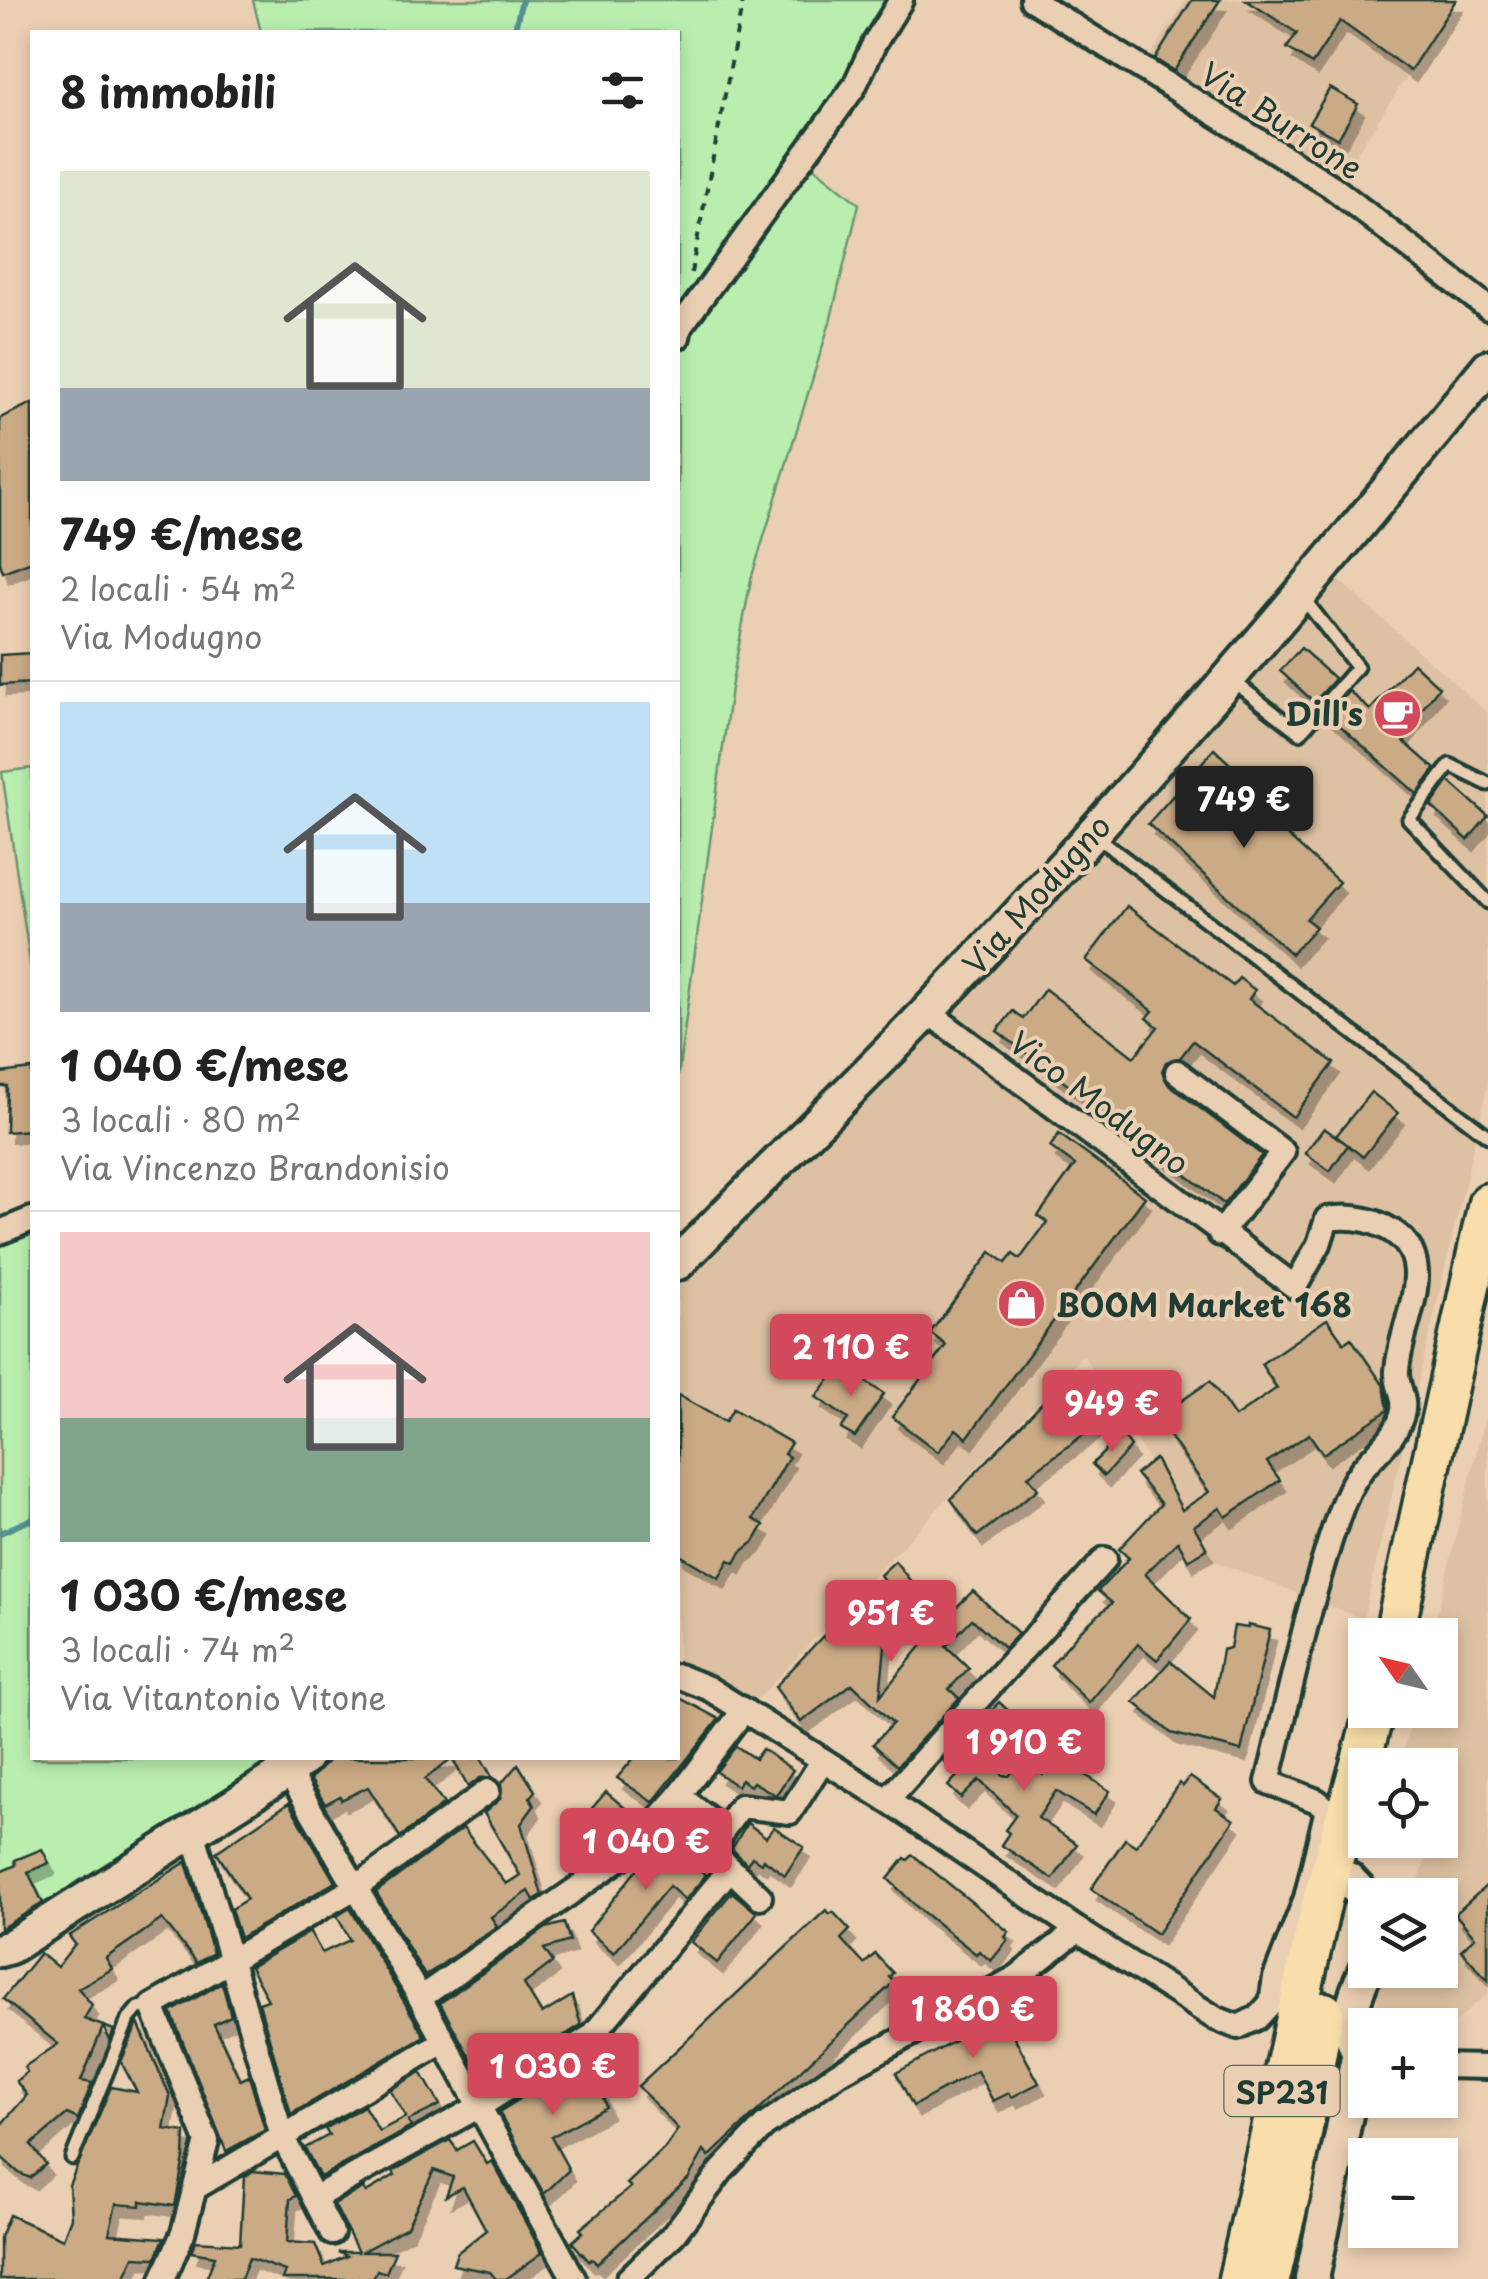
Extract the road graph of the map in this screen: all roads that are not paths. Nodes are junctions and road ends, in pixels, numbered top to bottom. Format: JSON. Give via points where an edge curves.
{"nodes":[{"id":1,"x":901,"y":0,"type":"edge"},
{"id":2,"x":1032,"y":0,"type":"edge"},
{"id":3,"x":1488,"y":308,"type":"edge"},
{"id":4,"x":680,"y":331,"type":"edge"},
{"id":5,"x":1488,"y":367,"type":"edge"},
{"id":6,"x":1301,"y":596,"type":"junction"},
{"id":7,"x":1228,"y":678,"type":"junction"},
{"id":8,"x":1488,"y":784,"type":"edge"},
{"id":9,"x":1092,"y":834,"type":"junction"},
{"id":10,"x":1488,"y":902,"type":"edge"},
{"id":11,"x":928,"y":1012,"type":"junction"},
{"id":12,"x":1177,"y":1072,"type":"dead end"},
{"id":13,"x":1488,"y":1136,"type":"edge"},
{"id":14,"x":1488,"y":1204,"type":"edge"},
{"id":15,"x":30,"y":1220,"type":"edge"},
{"id":16,"x":0,"y":1232,"type":"edge"},
{"id":17,"x":1227,"y":1239,"type":"junction"},
{"id":18,"x":680,"y":1261,"type":"edge"},
{"id":19,"x":1105,"y":1560,"type":"dead end"},
{"id":20,"x":1398,"y":1618,"type":"edge"},
{"id":21,"x":680,"y":1677,"type":"edge"},
{"id":22,"x":744,"y":1710,"type":"junction"},
{"id":23,"x":1372,"y":1728,"type":"edge"},
{"id":24,"x":823,"y":1760,"type":"junction"},
{"id":25,"x":297,"y":1764,"type":"edge"},
{"id":26,"x":488,"y":1791,"type":"dead end"},
{"id":27,"x":678,"y":1796,"type":"junction"},
{"id":28,"x":888,"y":1800,"type":"junction"},
{"id":29,"x":723,"y":1830,"type":"junction"},
{"id":30,"x":193,"y":1831,"type":"junction"},
{"id":31,"x":730,"y":1869,"type":"junction"},
{"id":32,"x":356,"y":1888,"type":"junction"},
{"id":33,"x":760,"y":1897,"type":"dead end"},
{"id":34,"x":1306,"y":1898,"type":"junction"},
{"id":35,"x":1348,"y":1922,"type":"edge"},
{"id":36,"x":1078,"y":1930,"type":"junction"},
{"id":37,"x":1315,"y":1936,"type":"junction"},
{"id":38,"x":0,"y":1950,"type":"edge"},
{"id":39,"x":230,"y":1962,"type":"junction"},
{"id":40,"x":420,"y":1998,"type":"junction"},
{"id":41,"x":152,"y":2006,"type":"junction"},
{"id":42,"x":1322,"y":2022,"type":"junction"},
{"id":43,"x":443,"y":2042,"type":"junction"},
{"id":44,"x":1458,"y":2066,"type":"edge"},
{"id":45,"x":1488,"y":2067,"type":"edge"},
{"id":46,"x":1285,"y":2076,"type":"junction"},
{"id":47,"x":480,"y":2106,"type":"junction"},
{"id":48,"x":1348,"y":2116,"type":"edge"},
{"id":49,"x":282,"y":2136,"type":"junction"},
{"id":50,"x":72,"y":2158,"type":"dead end"},
{"id":51,"x":195,"y":2188,"type":"junction"},
{"id":52,"x":314,"y":2198,"type":"junction"},
{"id":53,"x":332,"y":2234,"type":"dead end"},
{"id":54,"x":163,"y":2279,"type":"edge"},
{"id":55,"x":574,"y":2279,"type":"edge"},
{"id":56,"x":628,"y":2279,"type":"edge"},
{"id":57,"x":1222,"y":2279,"type":"edge"},
{"id":58,"x":1238,"y":2279,"type":"edge"},
{"id":59,"x":1270,"y":2279,"type":"edge"},
{"id":60,"x":1282,"y":2279,"type":"edge"},
{"id":61,"x":1312,"y":2279,"type":"edge"}],
"edges":[{"from":1,"to":4,"type":"street","via":[[854,87]]},
{"from":2,"to":3,"type":"street","name":"Via Burrone","via":[[1331,186]]},
{"from":5,"to":6,"type":"street","name":"Via Modugno"},
{"from":6,"to":7,"type":"street","name":"Via Modugno"},
{"from":6,"to":7,"type":"lane","via":[[1357,666],[1300,733]]},
{"from":7,"to":9,"type":"street","name":"Via Modugno"},
{"from":8,"to":10,"type":"lane","via":[[1450,766],[1409,820]]},
{"from":9,"to":11,"type":"street","name":"Via Modugno"},
{"from":9,"to":13,"type":"lane"},
{"from":11,"to":17,"type":"street","name":"Vico Modugno"},
{"from":11,"to":18,"type":"street","name":"Via Modugno"},
{"from":12,"to":17,"type":"street","via":[[1284,1152]]},
{"from":14,"to":20,"type":"main road"},
{"from":15,"to":16,"type":"street"},
{"from":17,"to":34,"type":"street","name":"Vico Modugno","via":[[1294,1287],[1326,1219],[1374,1221],[1414,1252],[1417,1273],[1396,1375],[1404,1395],[1402,1416],[1390,1441],[1360,1472],[1339,1514],[1268,1782],[1327,1808]]},
{"from":19,"to":28,"type":"street"},
{"from":21,"to":22,"type":"street"},
{"from":22,"to":24,"type":"street"},
{"from":22,"to":27,"type":"street"},
{"from":23,"to":37,"type":"main road","number":"SP231"},
{"from":24,"to":28,"type":"street"},
{"from":24,"to":29,"type":"street","via":[[790,1812],[741,1806]]},
{"from":25,"to":30,"type":"street"},
{"from":25,"to":32,"type":"street"},
{"from":26,"to":32,"type":"street"},
{"from":27,"to":29,"type":"street"},
{"from":27,"to":40,"type":"street","via":[[629,1852]]},
{"from":28,"to":36,"type":"street"},
{"from":29,"to":31,"type":"street","via":[[714,1852]]},
{"from":30,"to":38,"type":"street"},
{"from":30,"to":39,"type":"street"},
{"from":31,"to":33,"type":"street"},
{"from":31,"to":47,"type":"street","via":[[592,2036]]},
{"from":32,"to":39,"type":"street"},
{"from":32,"to":40,"type":"street"},
{"from":34,"to":36,"type":"street","via":[[1271,2003],[1238,2027]]},
{"from":34,"to":37,"type":"street"},
{"from":35,"to":42,"type":"main road","number":"SP231"},
{"from":36,"to":56,"type":"street","via":[[1017,1977],[838,2074],[764,2126]]},
{"from":37,"to":46,"type":"main road","number":"SP231"},
{"from":39,"to":41,"type":"street"},
{"from":39,"to":49,"type":"street"},
{"from":40,"to":43,"type":"street"},
{"from":41,"to":50,"type":"lane","via":[[138,2008],[128,2020]]},
{"from":41,"to":51,"type":"street","via":[[207,2141]]},
{"from":42,"to":59,"type":"main road","number":"SP231"},
{"from":42,"to":60,"type":"main road","via":[[1310,2161]]},
{"from":43,"to":47,"type":"street"},
{"from":43,"to":49,"type":"street"},
{"from":44,"to":45,"type":"street"},
{"from":46,"to":57,"type":"main road"},
{"from":46,"to":58,"type":"main road","number":"SP231"},
{"from":47,"to":52,"type":"street"},
{"from":47,"to":55,"type":"street"},
{"from":48,"to":61,"type":"street"},
{"from":49,"to":51,"type":"street"},
{"from":49,"to":52,"type":"street"},
{"from":51,"to":54,"type":"street"},
{"from":52,"to":53,"type":"street"}]}
